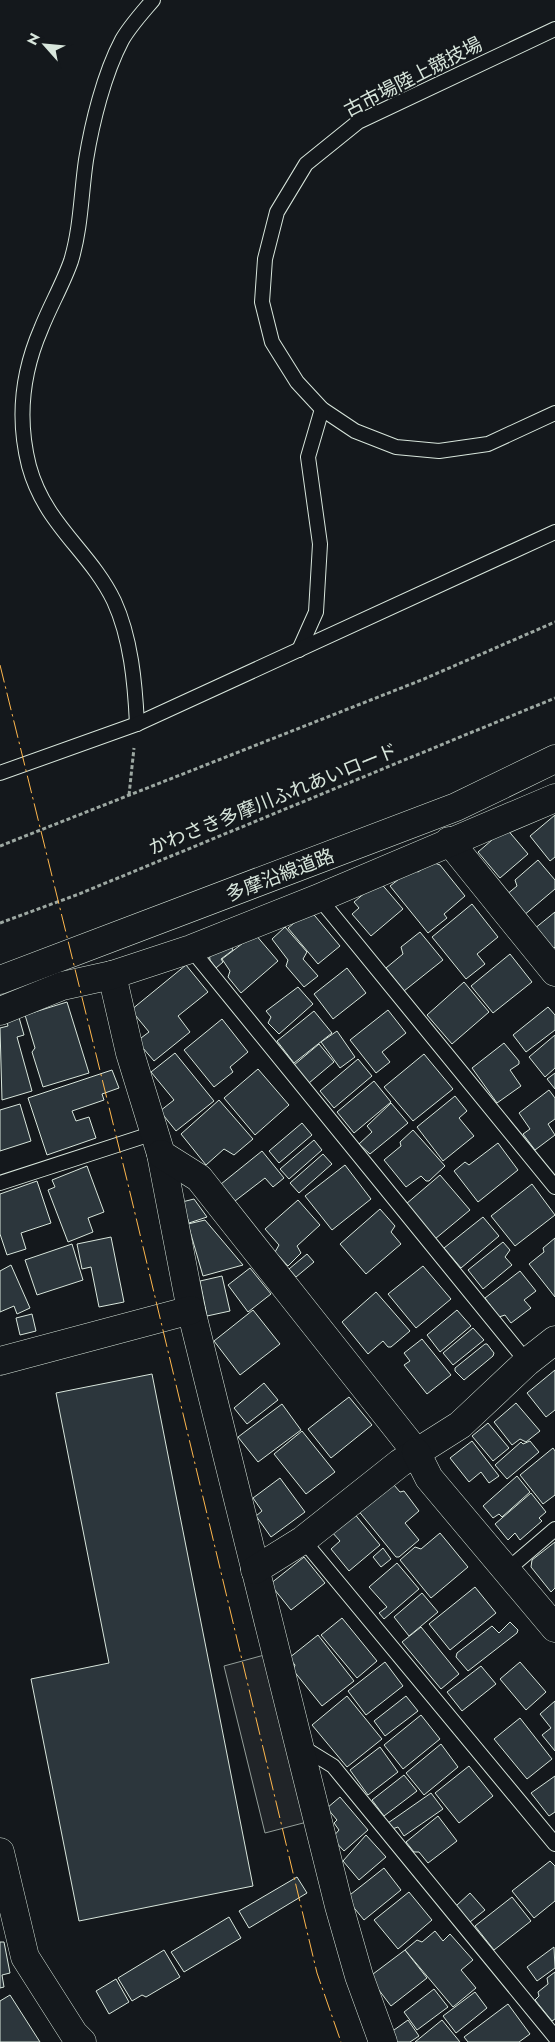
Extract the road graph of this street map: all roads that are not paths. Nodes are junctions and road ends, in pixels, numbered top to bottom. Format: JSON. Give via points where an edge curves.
{"nodes":[{"id":1,"x":153,"y":0,"type":"edge"},
{"id":2,"x":555,"y":29,"type":"edge"},
{"id":3,"x":322,"y":409,"type":"junction"},
{"id":4,"x":555,"y":413,"type":"edge"},
{"id":5,"x":555,"y":532,"type":"edge"},
{"id":6,"x":299,"y":650,"type":"junction"},
{"id":7,"x":137,"y":724,"type":"junction"},
{"id":8,"x":555,"y":759,"type":"edge"},
{"id":9,"x":0,"y":773,"type":"edge"},
{"id":10,"x":555,"y":798,"type":"edge"},
{"id":11,"x":449,"y":841,"type":"junction"},
{"id":12,"x":319,"y":898,"type":"junction"},
{"id":13,"x":191,"y":949,"type":"junction"},
{"id":14,"x":555,"y":972,"type":"edge"},
{"id":15,"x":112,"y":975,"type":"junction"},
{"id":16,"x":0,"y":980,"type":"edge"},
{"id":17,"x":0,"y":1011,"type":"edge"},
{"id":18,"x":157,"y":1144,"type":"junction"},
{"id":19,"x":0,"y":1183,"type":"edge"},
{"id":20,"x":555,"y":1187,"type":"edge"},
{"id":21,"x":190,"y":1310,"type":"junction"},
{"id":22,"x":555,"y":1340,"type":"edge"},
{"id":23,"x":0,"y":1361,"type":"edge"},
{"id":24,"x":527,"y":1362,"type":"junction"},
{"id":25,"x":416,"y":1452,"type":"junction"},
{"id":26,"x":555,"y":1529,"type":"edge"},
{"id":27,"x":303,"y":1540,"type":"junction"},
{"id":28,"x":255,"y":1570,"type":"junction"},
{"id":29,"x":506,"y":1571,"type":"junction"},
{"id":30,"x":555,"y":1628,"type":"edge"},
{"id":31,"x":299,"y":1745,"type":"junction"},
{"id":32,"x":555,"y":1844,"type":"edge"},
{"id":33,"x":0,"y":1852,"type":"edge"},
{"id":34,"x":555,"y":2037,"type":"edge"},
{"id":35,"x":82,"y":2042,"type":"edge"},
{"id":36,"x":383,"y":2042,"type":"edge"}],
"edges":[{"from":1,"to":7,"type":"lane","via":[[122,40],[111,66],[86,161],[71,260],[40,329],[28,365],[21,404],[24,438],[37,490],[49,512],[114,601],[136,686]]},
{"from":2,"to":3,"type":"lane","name":"古市場陸上競技場","via":[[358,122],[306,164],[278,212],[265,259],[262,302],[272,342],[297,382]]},
{"from":3,"to":4,"type":"lane","name":"古市場陸上競技場","via":[[355,431],[396,446],[439,451],[488,444]]},
{"from":3,"to":6,"type":"lane","via":[[308,457],[320,544],[316,612]]},
{"from":5,"to":6,"type":"lane"},
{"from":6,"to":7,"type":"lane"},
{"from":7,"to":9,"type":"lane"},
{"from":8,"to":16,"type":"street","name":"多摩沿線道路","via":[[456,807]]},
{"from":10,"to":11,"type":"street"},
{"from":11,"to":12,"type":"street"},
{"from":11,"to":14,"type":"street"},
{"from":12,"to":13,"type":"street"},
{"from":12,"to":20,"type":"lane"},
{"from":13,"to":15,"type":"street"},
{"from":13,"to":24,"type":"lane"},
{"from":15,"to":17,"type":"street","via":[[62,986]]},
{"from":15,"to":18,"type":"street","via":[[130,1053]]},
{"from":18,"to":19,"type":"lane"},
{"from":18,"to":21,"type":"street"},
{"from":18,"to":25,"type":"street","via":[[199,1178]]},
{"from":21,"to":23,"type":"street"},
{"from":21,"to":28,"type":"street"},
{"from":22,"to":24,"type":"street"},
{"from":24,"to":25,"type":"street","via":[[460,1425]]},
{"from":25,"to":27,"type":"street"},
{"from":25,"to":29,"type":"street","via":[[429,1478]]},
{"from":26,"to":29,"type":"lane"},
{"from":27,"to":28,"type":"street"},
{"from":27,"to":32,"type":"lane"},
{"from":28,"to":31,"type":"street"},
{"from":29,"to":30,"type":"street"},
{"from":31,"to":34,"type":"lane","via":[[333,1766]]},
{"from":31,"to":36,"type":"street","via":[[339,1906],[359,1976]]},
{"from":33,"to":35,"type":"street","via":[[25,1957]]}]}
